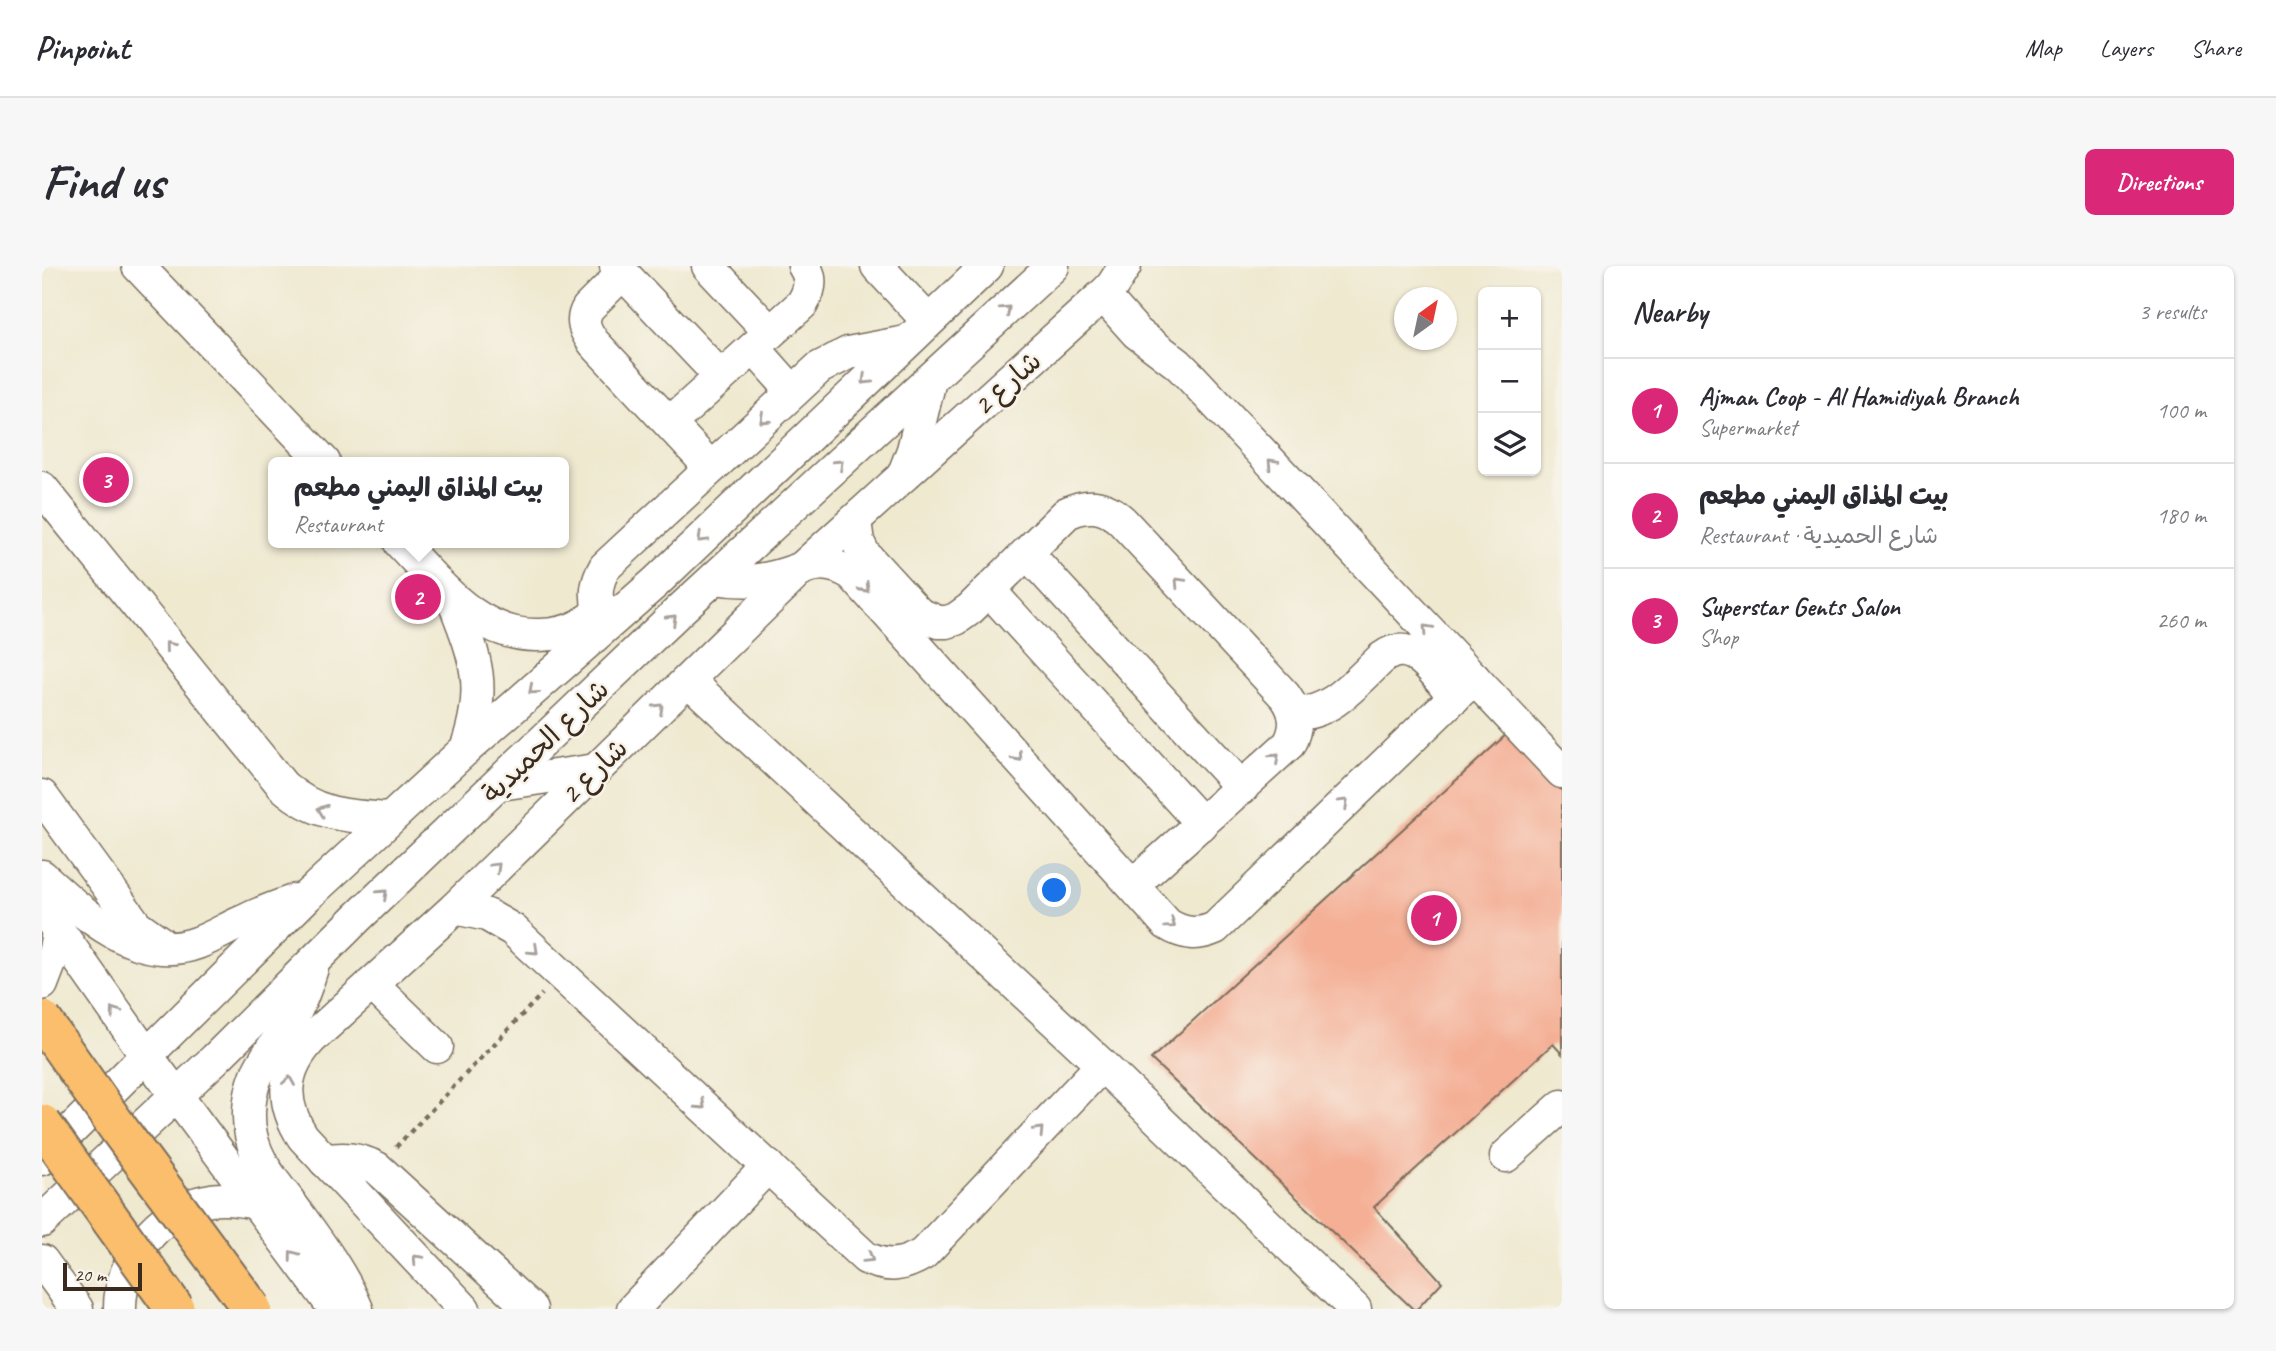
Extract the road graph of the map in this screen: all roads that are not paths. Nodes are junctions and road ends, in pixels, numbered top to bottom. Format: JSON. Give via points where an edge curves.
{"nodes":[{"id":1,"x":138,"y":266,"type":"edge"},
{"id":2,"x":708,"y":266,"type":"edge"},
{"id":3,"x":804,"y":266,"type":"edge"},
{"id":4,"x":877,"y":266,"type":"edge"},
{"id":5,"x":987,"y":266,"type":"edge"},
{"id":6,"x":1053,"y":266,"type":"edge"},
{"id":7,"x":1125,"y":266,"type":"edge"},
{"id":8,"x":620,"y":270,"type":"edge"},
{"id":9,"x":1103,"y":295,"type":"junction"},
{"id":10,"x":928,"y":321,"type":"junction"},
{"id":11,"x":762,"y":340,"type":"junction"},
{"id":12,"x":906,"y":342,"type":"junction"},
{"id":13,"x":721,"y":377,"type":"junction"},
{"id":14,"x":930,"y":380,"type":"junction"},
{"id":15,"x":793,"y":391,"type":"junction"},
{"id":16,"x":670,"y":424,"type":"junction"},
{"id":17,"x":319,"y":457,"type":"edge"},
{"id":18,"x":711,"y":468,"type":"junction"},
{"id":19,"x":901,"y":480,"type":"junction"},
{"id":20,"x":42,"y":488,"type":"edge"},
{"id":21,"x":855,"y":521,"type":"junction"},
{"id":22,"x":409,"y":548,"type":"edge"},
{"id":23,"x":1027,"y":553,"type":"junction"},
{"id":24,"x":805,"y":565,"type":"junction"},
{"id":25,"x":715,"y":578,"type":"junction"},
{"id":26,"x":656,"y":582,"type":"junction"},
{"id":27,"x":989,"y":590,"type":"junction"},
{"id":28,"x":453,"y":598,"type":"junction"},
{"id":29,"x":599,"y":611,"type":"junction"},
{"id":30,"x":956,"y":620,"type":"junction"},
{"id":31,"x":933,"y":664,"type":"junction"},
{"id":32,"x":688,"y":680,"type":"junction"},
{"id":33,"x":1464,"y":688,"type":"junction"},
{"id":34,"x":1294,"y":714,"type":"junction"},
{"id":35,"x":466,"y":749,"type":"junction"},
{"id":36,"x":596,"y":770,"type":"junction"},
{"id":37,"x":1562,"y":772,"type":"edge"},
{"id":38,"x":500,"y":784,"type":"junction"},
{"id":39,"x":1242,"y":788,"type":"junction"},
{"id":40,"x":42,"y":796,"type":"edge"},
{"id":41,"x":389,"y":820,"type":"junction"},
{"id":42,"x":1202,"y":824,"type":"junction"},
{"id":43,"x":42,"y":876,"type":"edge"},
{"id":44,"x":1133,"y":886,"type":"junction"},
{"id":45,"x":307,"y":896,"type":"junction"},
{"id":46,"x":454,"y":908,"type":"junction"},
{"id":47,"x":50,"y":919,"type":"edge"},
{"id":48,"x":167,"y":948,"type":"junction"},
{"id":49,"x":314,"y":961,"type":"junction"},
{"id":50,"x":42,"y":984,"type":"edge"},
{"id":51,"x":372,"y":984,"type":"junction"},
{"id":52,"x":42,"y":1020,"type":"edge"},
{"id":53,"x":437,"y":1047,"type":"dead end"},
{"id":54,"x":146,"y":1056,"type":"junction"},
{"id":55,"x":1102,"y":1065,"type":"junction"},
{"id":56,"x":176,"y":1095,"type":"junction"},
{"id":57,"x":1562,"y":1106,"type":"edge"},
{"id":58,"x":42,"y":1124,"type":"edge"},
{"id":59,"x":1506,"y":1156,"type":"dead end"},
{"id":60,"x":42,"y":1159,"type":"edge"},
{"id":61,"x":325,"y":1160,"type":"junction"},
{"id":62,"x":768,"y":1166,"type":"junction"},
{"id":63,"x":256,"y":1203,"type":"junction"},
{"id":64,"x":42,"y":1221,"type":"edge"},
{"id":65,"x":136,"y":1255,"type":"junction"},
{"id":66,"x":42,"y":1261,"type":"edge"},
{"id":67,"x":77,"y":1309,"type":"edge"},
{"id":68,"x":120,"y":1309,"type":"edge"},
{"id":69,"x":175,"y":1309,"type":"edge"},
{"id":70,"x":252,"y":1309,"type":"edge"},
{"id":71,"x":335,"y":1309,"type":"edge"},
{"id":72,"x":357,"y":1309,"type":"edge"},
{"id":73,"x":464,"y":1309,"type":"edge"},
{"id":74,"x":531,"y":1309,"type":"edge"},
{"id":75,"x":633,"y":1309,"type":"edge"},
{"id":76,"x":1355,"y":1309,"type":"edge"}],
"edges":[{"from":1,"to":17,"type":"street"},
{"from":2,"to":11,"type":"street"},
{"from":3,"to":11,"type":"street","via":[[810,283],[808,295]]},
{"from":4,"to":10,"type":"street"},
{"from":5,"to":10,"type":"street","name":"شارع الحميدية"},
{"from":14,"to":6,"type":"street","name":"شارع الحميدية","one_way":true},
{"from":7,"to":9,"type":"street","name":"شارع 2"},
{"from":8,"to":13,"type":"street"},
{"from":8,"to":16,"type":"street","via":[[588,308],[584,329]]},
{"from":9,"to":19,"type":"street","name":"شارع 2"},
{"from":33,"to":9,"type":"street","one_way":true,"via":[[1190,376],[1137,333]]},
{"from":10,"to":12,"type":"street","name":"شارع الحميدية"},
{"from":11,"to":13,"type":"street"},
{"from":11,"to":15,"type":"street"},
{"from":12,"to":15,"type":"street","via":[[848,353]]},
{"from":12,"to":26,"type":"street","name":"شارع الحميدية","one_way":true},
{"from":13,"to":16,"type":"street"},
{"from":14,"to":19,"type":"street"},
{"from":25,"to":14,"type":"street","name":"شارع الحميدية","one_way":true},
{"from":15,"to":18,"type":"street","one_way":true},
{"from":16,"to":18,"type":"street"},
{"from":18,"to":29,"type":"street","via":[[605,567],[596,589]]},
{"from":19,"to":21,"type":"street","name":"شارع 2"},
{"from":41,"to":20,"type":"street","one_way":true,"via":[[319,810],[283,786]]},
{"from":21,"to":24,"type":"street","name":"شارع 2"},
{"from":21,"to":30,"type":"street","via":[[864,554],[919,614],[938,622]]},
{"from":22,"to":28,"type":"street"},
{"from":23,"to":27,"type":"street"},
{"from":34,"to":23,"type":"street","one_way":true,"via":[[1285,696],[1115,514],[1096,507],[1076,509]]},
{"from":23,"to":39,"type":"street"},
{"from":24,"to":25,"type":"street","via":[[771,578]]},
{"from":24,"to":31,"type":"street","one_way":true,"via":[[833,565],[852,574]]},
{"from":24,"to":32,"type":"street","name":"شارع 2"},
{"from":38,"to":25,"type":"street","name":"شارع الحميدية","one_way":true},
{"from":26,"to":29,"type":"street","via":[[631,586]]},
{"from":26,"to":35,"type":"street","name":"شارع الحميدية","one_way":true},
{"from":27,"to":30,"type":"street"},
{"from":27,"to":42,"type":"street"},
{"from":28,"to":29,"type":"street","via":[[483,622],[530,636],[566,632]]},
{"from":28,"to":35,"type":"street","via":[[472,647],[479,683]]},
{"from":30,"to":31,"type":"street","via":[[937,643]]},
{"from":31,"to":44,"type":"street","one_way":true},
{"from":36,"to":32,"type":"street","name":"شارع 2","one_way":true},
{"from":32,"to":55,"type":"street"},
{"from":33,"to":34,"type":"street","via":[[1415,653],[1398,650],[1382,658],[1328,706]]},
{"from":33,"to":37,"type":"street"},
{"from":44,"to":33,"type":"street","one_way":true,"via":[[1177,930],[1197,934],[1215,928]]},
{"from":39,"to":34,"type":"street","one_way":true,"via":[[1289,744]]},
{"from":35,"to":41,"type":"street","name":"شارع الحميدية"},
{"from":36,"to":38,"type":"street"},
{"from":46,"to":36,"type":"street","name":"شارع 2","one_way":true},
{"from":49,"to":38,"type":"street","name":"شارع الحميدية","one_way":true},
{"from":39,"to":42,"type":"street"},
{"from":40,"to":48,"type":"street","via":[[136,925]]},
{"from":41,"to":45,"type":"street","name":"شارع الحميدية"},
{"from":42,"to":44,"type":"street"},
{"from":43,"to":48,"type":"street","via":[[117,934],[143,945]]},
{"from":45,"to":48,"type":"street","via":[[197,944]]},
{"from":45,"to":54,"type":"street","name":"شارع الحميدية"},
{"from":46,"to":51,"type":"street","name":"شارع 2"},
{"from":46,"to":62,"type":"street","one_way":true,"via":[[479,913],[513,930]]},
{"from":47,"to":50,"type":"street","via":[[55,950]]},
{"from":54,"to":47,"type":"street","one_way":true},
{"from":49,"to":56,"type":"street","name":"شارع الحميدية"},
{"from":49,"to":72,"type":"street","via":[[299,1004],[256,1077],[250,1096],[251,1136],[267,1172],[334,1265]]},
{"from":51,"to":53,"type":"street"},
{"from":61,"to":51,"type":"street","name":"شارع 2","one_way":true,"via":[[303,1137],[290,1113],[290,1073],[302,1049]]},
{"from":52,"to":70,"type":"main road","bridge":true},
{"from":54,"to":56,"type":"street"},
{"from":54,"to":60,"type":"street","name":"شارع الحميدية"},
{"from":62,"to":55,"type":"street","one_way":true,"via":[[866,1258],[895,1266],[910,1262],[923,1254]]},
{"from":55,"to":76,"type":"street"},
{"from":56,"to":63,"type":"street"},
{"from":56,"to":64,"type":"street","name":"شارع الحميدية"},
{"from":57,"to":59,"type":"street"},
{"from":58,"to":65,"type":"main road","bridge":true},
{"from":73,"to":61,"type":"street","name":"شارع 2","one_way":true},
{"from":61,"to":74,"type":"street","via":[[346,1158],[377,1168]]},
{"from":62,"to":75,"type":"street"},
{"from":63,"to":65,"type":"street","via":[[223,1199],[191,1205],[163,1222]]},
{"from":71,"to":63,"type":"street","one_way":true},
{"from":65,"to":68,"type":"street","via":[[124,1279]]},
{"from":65,"to":69,"type":"main road","bridge":true},
{"from":66,"to":67,"type":"street"}]}
